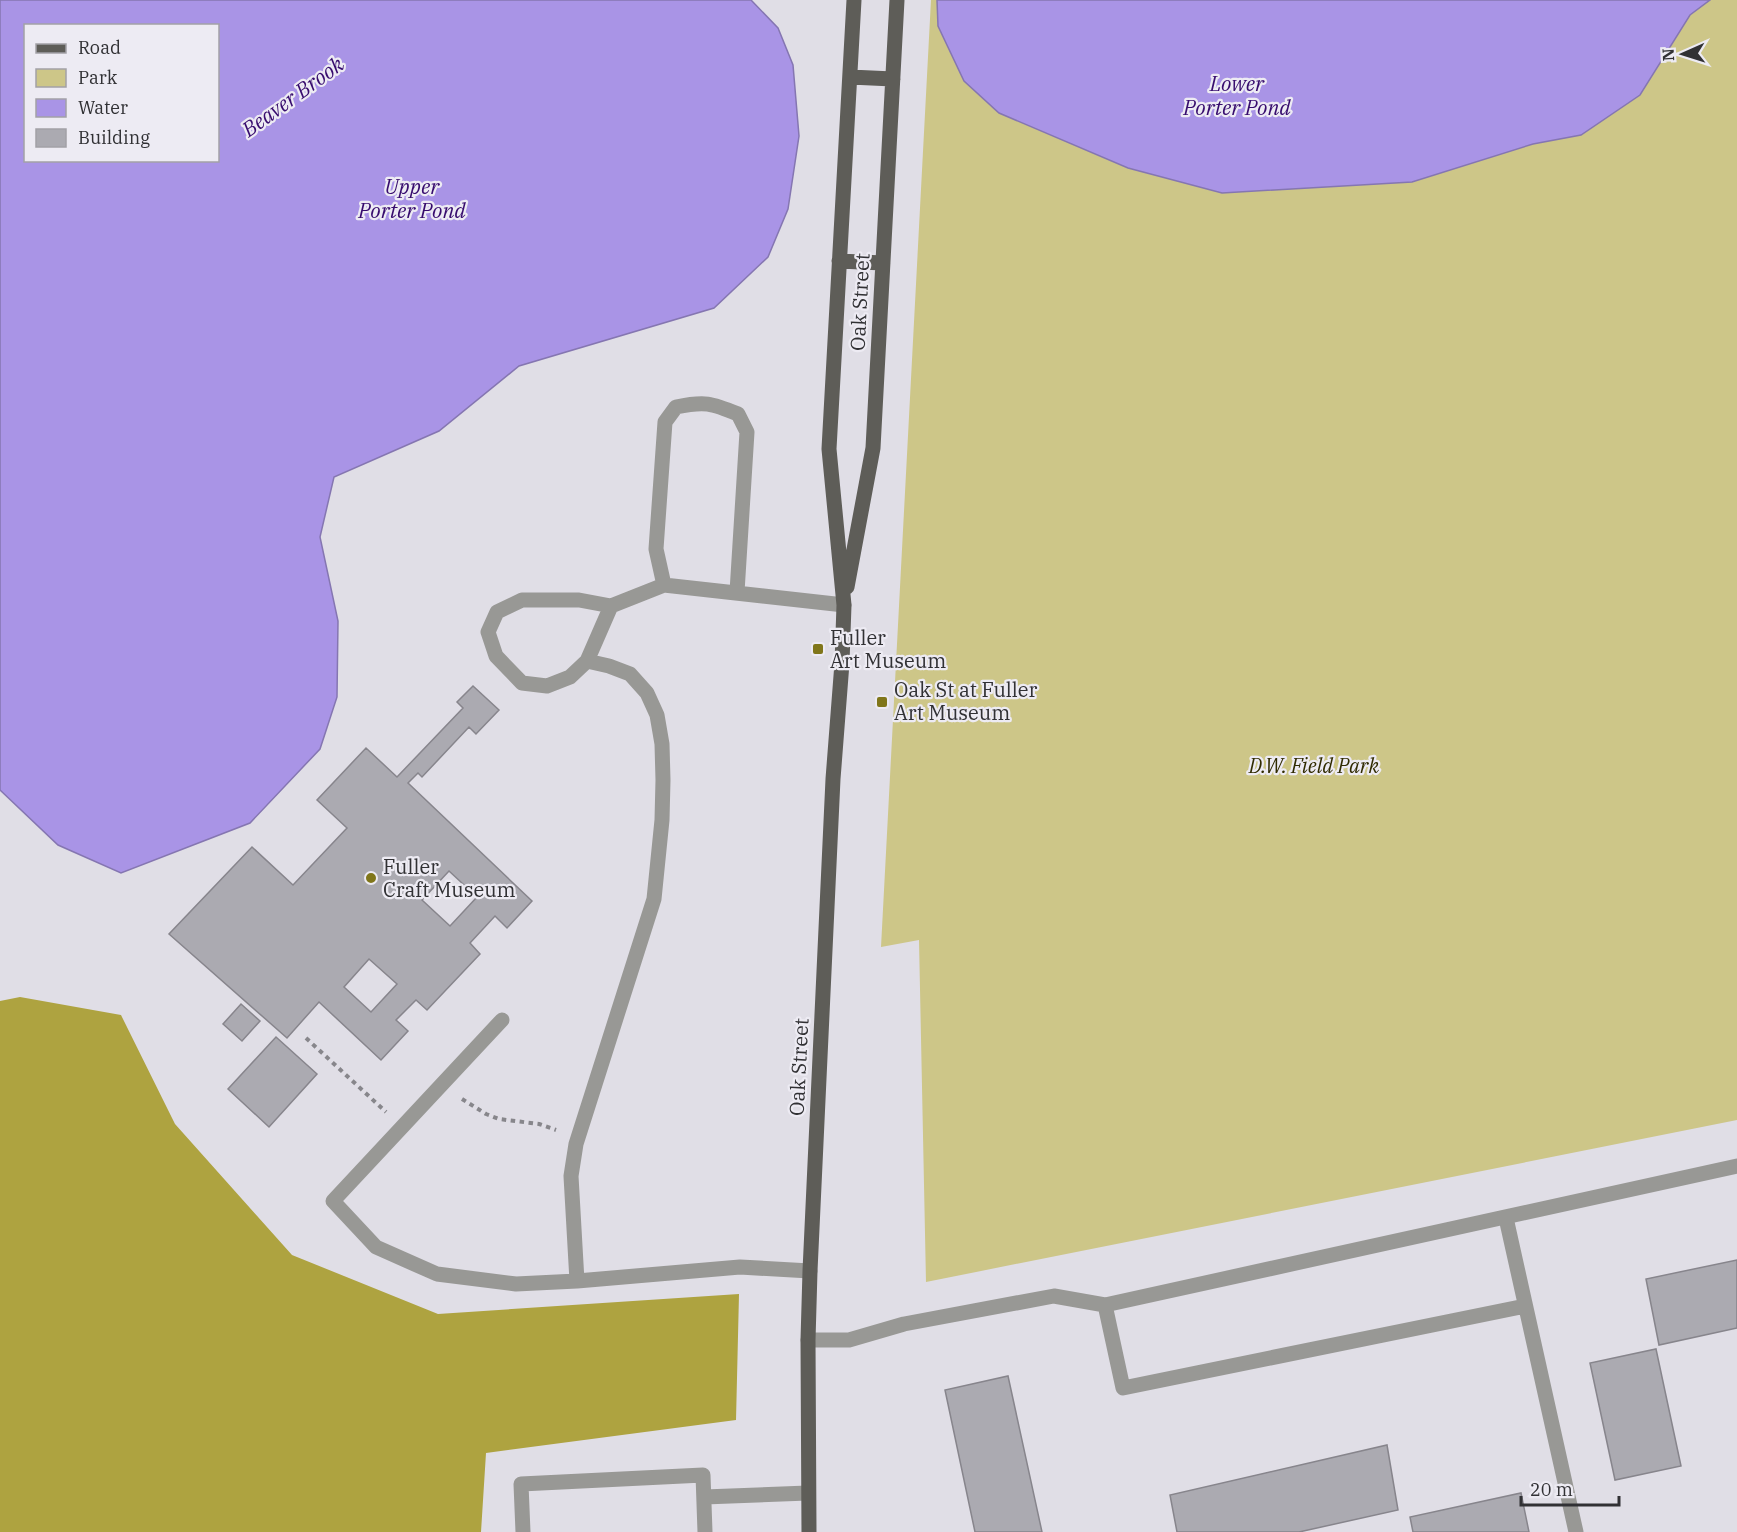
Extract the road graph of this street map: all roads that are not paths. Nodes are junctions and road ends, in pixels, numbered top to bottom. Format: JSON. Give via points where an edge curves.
{"nodes":[{"id":1,"x":854,"y":0,"type":"edge"},
{"id":2,"x":897,"y":0,"type":"edge"},
{"id":3,"x":850,"y":77,"type":"junction"},
{"id":4,"x":893,"y":79,"type":"junction"},
{"id":5,"x":839,"y":261,"type":"junction"},
{"id":6,"x":883,"y":263,"type":"junction"},
{"id":7,"x":663,"y":585,"type":"junction"},
{"id":8,"x":737,"y":592,"type":"junction"},
{"id":9,"x":844,"y":605,"type":"junction"},
{"id":10,"x":611,"y":606,"type":"junction"},
{"id":11,"x":587,"y":661,"type":"junction"},
{"id":12,"x":502,"y":1020,"type":"dead end"},
{"id":13,"x":1737,"y":1166,"type":"edge"},
{"id":14,"x":1506,"y":1218,"type":"junction"},
{"id":15,"x":810,"y":1271,"type":"junction"},
{"id":16,"x":577,"y":1281,"type":"junction"},
{"id":17,"x":1105,"y":1305,"type":"junction"},
{"id":18,"x":1525,"y":1306,"type":"junction"},
{"id":19,"x":808,"y":1340,"type":"junction"},
{"id":20,"x":808,"y":1493,"type":"junction"},
{"id":21,"x":704,"y":1497,"type":"junction"},
{"id":22,"x":523,"y":1532,"type":"edge"},
{"id":23,"x":705,"y":1532,"type":"edge"},
{"id":24,"x":809,"y":1532,"type":"edge"},
{"id":25,"x":1576,"y":1532,"type":"edge"}],
"edges":[{"from":1,"to":3,"type":"main road","name":"Oak Street"},
{"from":2,"to":4,"type":"main road","name":"Oak Street"},
{"from":3,"to":4,"type":"main road"},
{"from":3,"to":5,"type":"main road","name":"Oak Street"},
{"from":4,"to":6,"type":"main road","name":"Oak Street"},
{"from":5,"to":6,"type":"main road"},
{"from":5,"to":9,"type":"main road","name":"Oak Street","via":[[829,449]]},
{"from":6,"to":9,"type":"main road","name":"Oak Street","via":[[873,448]]},
{"from":7,"to":8,"type":"lane"},
{"from":7,"to":8,"type":"lane","via":[[656,549],[665,422],[676,407],[713,404],[738,414],[747,432]]},
{"from":7,"to":10,"type":"lane"},
{"from":8,"to":9,"type":"lane"},
{"from":9,"to":15,"type":"main road","name":"Oak Street"},
{"from":10,"to":11,"type":"lane"},
{"from":10,"to":11,"type":"lane","via":[[579,600],[522,600],[497,612],[488,632],[496,656],[522,683],[547,686],[570,677]]},
{"from":11,"to":16,"type":"lane","via":[[630,674],[647,693],[657,715],[663,780],[654,899],[576,1144],[571,1176]]},
{"from":12,"to":16,"type":"lane","via":[[333,1201],[376,1247],[437,1274],[516,1284]]},
{"from":13,"to":14,"type":"lane"},
{"from":14,"to":17,"type":"lane"},
{"from":14,"to":18,"type":"lane"},
{"from":15,"to":16,"type":"lane","via":[[740,1267]]},
{"from":15,"to":19,"type":"main road","name":"Oak Street"},
{"from":17,"to":18,"type":"lane","via":[[1123,1388]]},
{"from":17,"to":19,"type":"lane","via":[[1054,1296],[904,1324],[849,1340]]},
{"from":18,"to":25,"type":"lane"},
{"from":19,"to":20,"type":"main road","name":"Oak Street"},
{"from":20,"to":21,"type":"lane"},
{"from":20,"to":24,"type":"main road","name":"Oak Street"},
{"from":21,"to":22,"type":"lane","via":[[703,1475],[521,1484]]},
{"from":21,"to":23,"type":"lane"}]}
